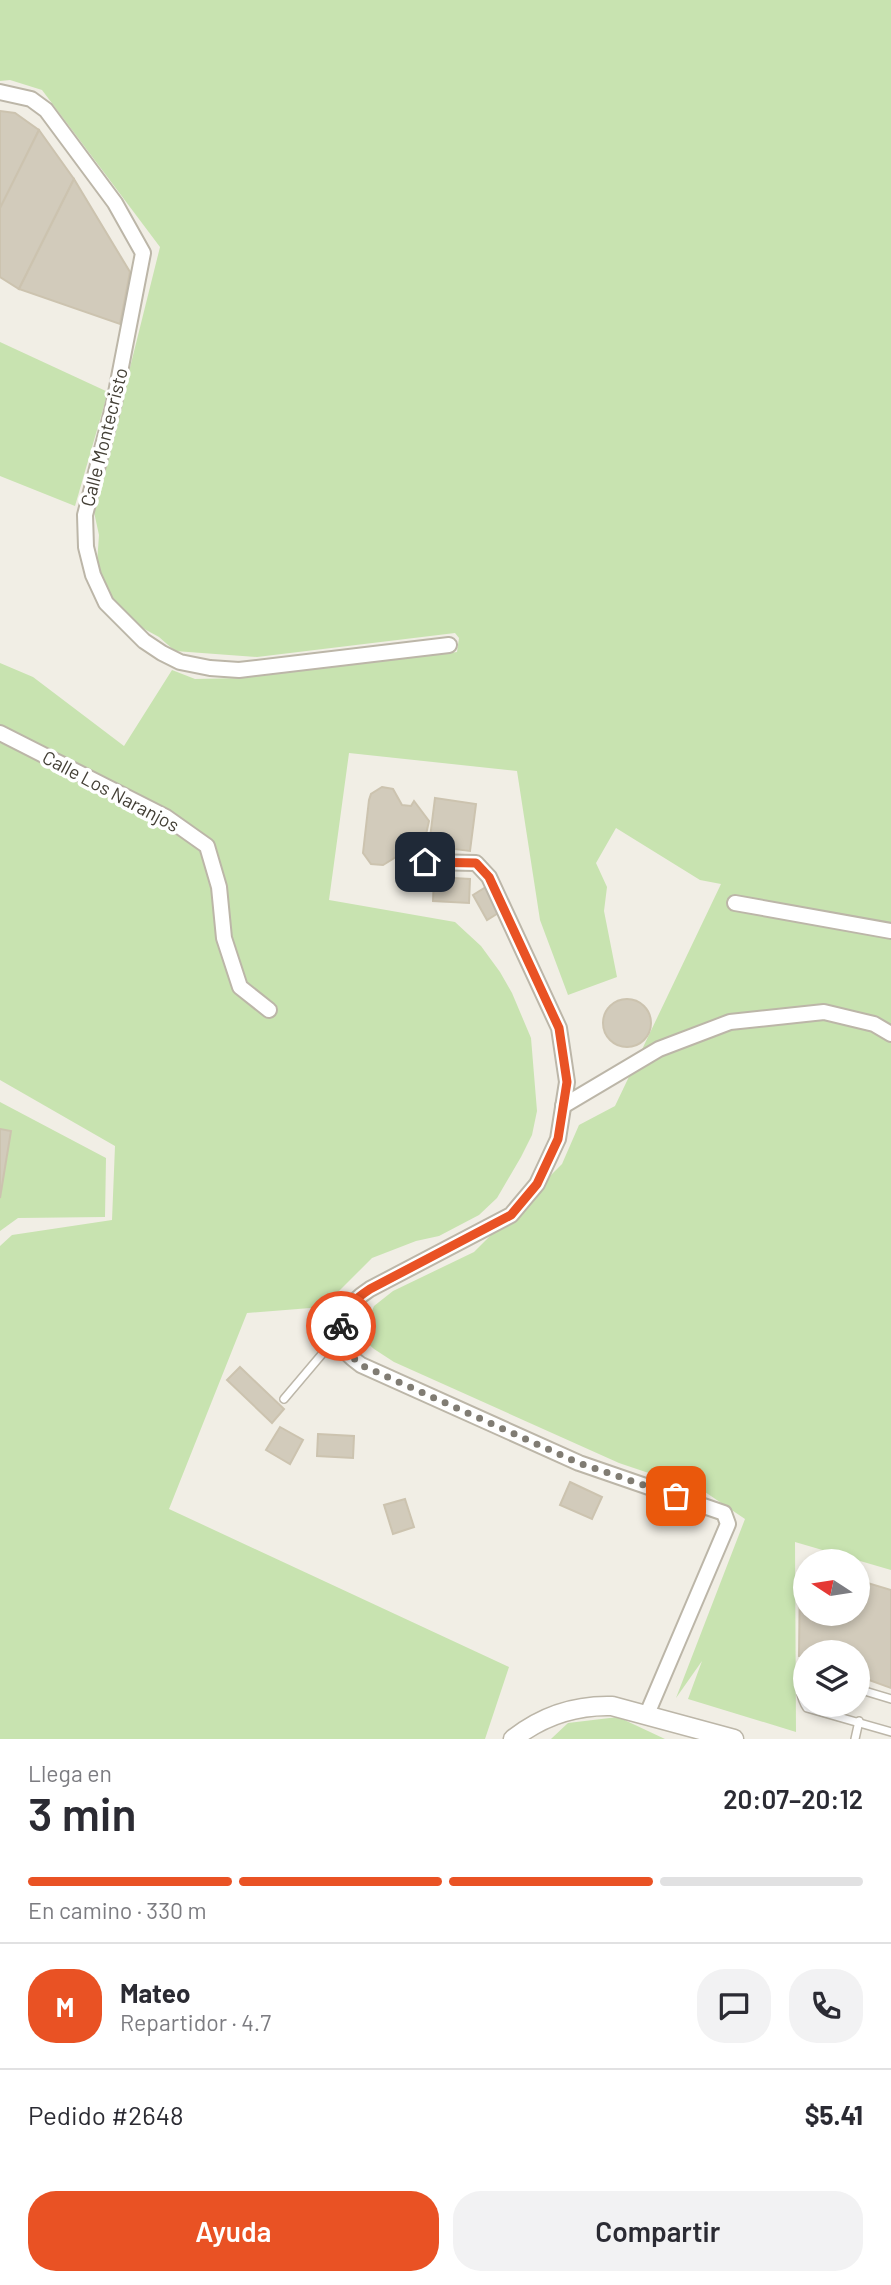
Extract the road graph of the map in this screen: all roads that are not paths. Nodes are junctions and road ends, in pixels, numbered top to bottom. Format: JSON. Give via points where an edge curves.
{"nodes":[{"id":1,"x":0,"y":92,"type":"edge"},
{"id":2,"x":449,"y":645,"type":"dead end"},
{"id":3,"x":0,"y":733,"type":"edge"},
{"id":4,"x":425,"y":862,"type":"dead end"},
{"id":5,"x":734,"y":903,"type":"dead end"},
{"id":6,"x":891,"y":931,"type":"edge"},
{"id":7,"x":269,"y":1010,"type":"dead end"},
{"id":8,"x":891,"y":1034,"type":"edge"},
{"id":9,"x":563,"y":1106,"type":"junction"},
{"id":10,"x":339,"y":1333,"type":"junction"},
{"id":11,"x":285,"y":1399,"type":"dead end"},
{"id":12,"x":870,"y":1693,"type":"edge"},
{"id":13,"x":891,"y":1699,"type":"edge"},
{"id":14,"x":647,"y":1714,"type":"junction"},
{"id":15,"x":843,"y":1717,"type":"edge"},
{"id":16,"x":859,"y":1721,"type":"junction"},
{"id":17,"x":891,"y":1732,"type":"edge"},
{"id":18,"x":513,"y":1739,"type":"edge"},
{"id":19,"x":734,"y":1739,"type":"edge"},
{"id":20,"x":855,"y":1739,"type":"edge"}],
"edges":[{"from":1,"to":2,"type":"street","name":"Calle Montecristo","via":[[31,99],[46,110],[115,203],[144,253],[114,403],[85,515],[88,556],[106,603],[163,653],[210,668],[239,670]]},
{"from":3,"to":7,"type":"street","name":"Calle Los Naranjos","via":[[166,817],[207,846],[240,987]]},
{"from":4,"to":9,"type":"street","via":[[476,863],[489,877],[559,1028],[567,1082]]},
{"from":5,"to":6,"type":"street"},
{"from":8,"to":9,"type":"street","via":[[874,1024],[824,1013],[730,1022],[659,1049]]},
{"from":9,"to":10,"type":"street","via":[[558,1139],[537,1184],[511,1215],[353,1300],[342,1316]]},
{"from":10,"to":11,"type":"lane"},
{"from":10,"to":14,"type":"street","via":[[345,1351],[361,1365],[579,1463],[724,1513],[728,1524]]},
{"from":12,"to":13,"type":"lane"},
{"from":14,"to":18,"type":"street","via":[[612,1706],[573,1709]]},
{"from":14,"to":19,"type":"street"},
{"from":15,"to":16,"type":"lane"},
{"from":16,"to":17,"type":"lane"},
{"from":16,"to":20,"type":"lane"}]}
